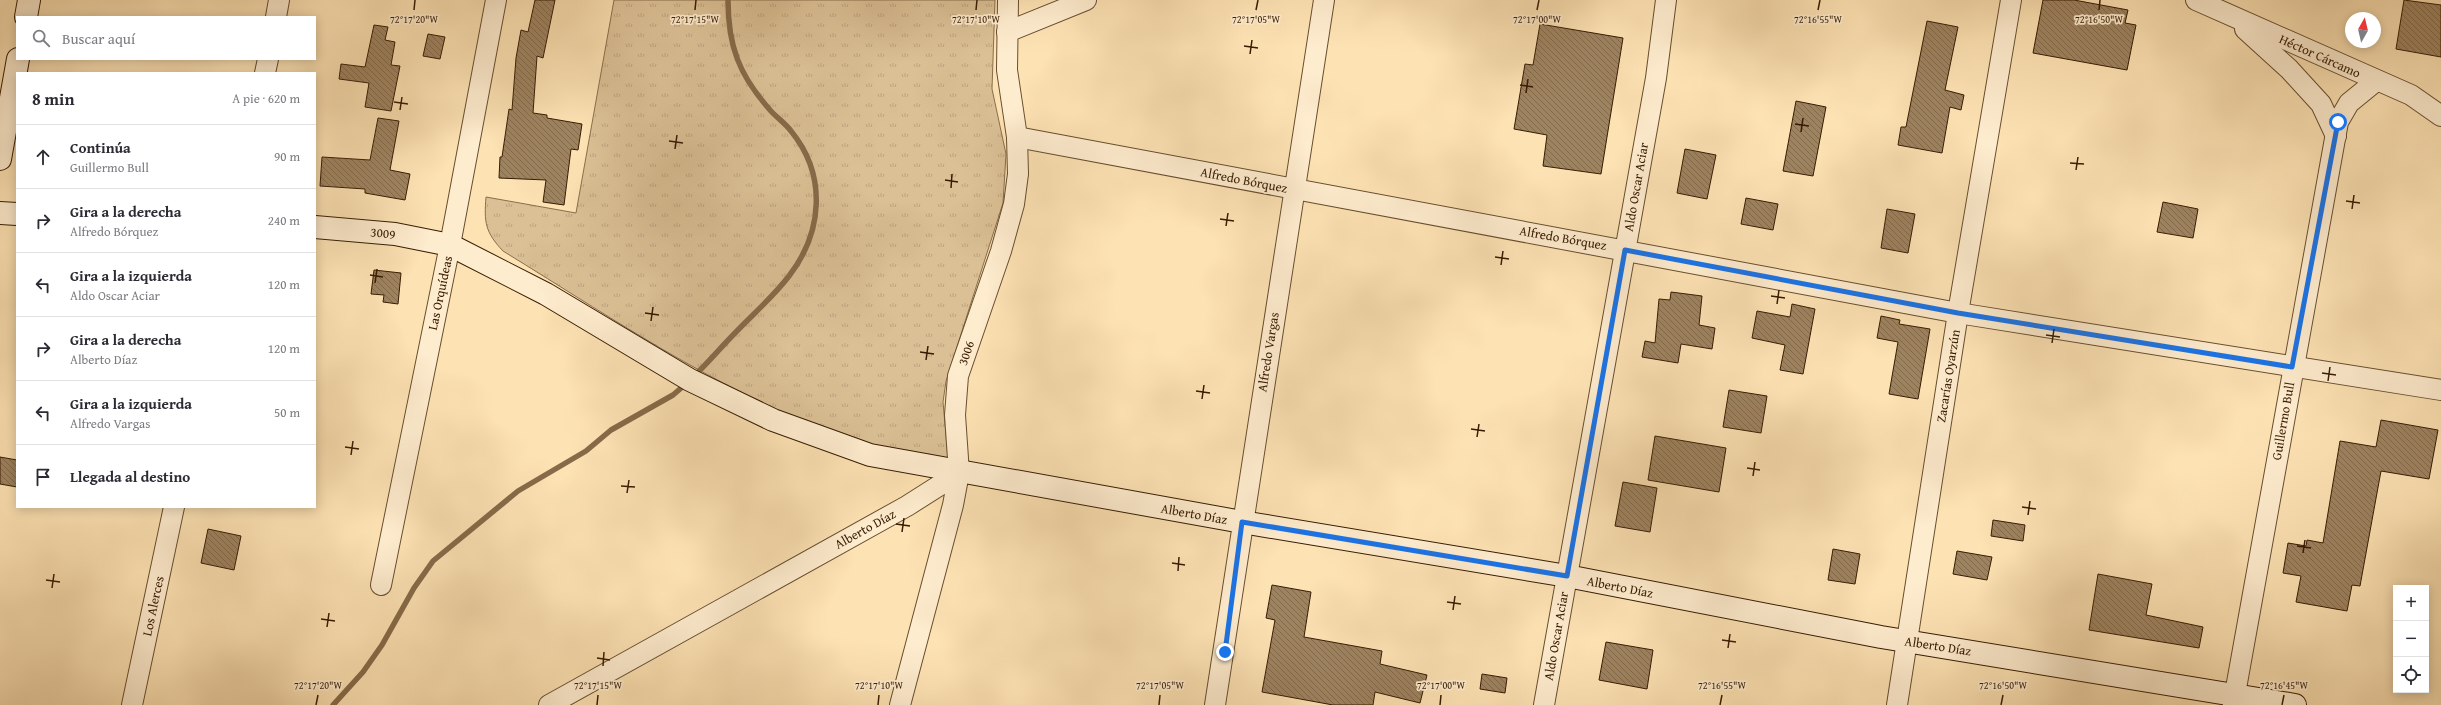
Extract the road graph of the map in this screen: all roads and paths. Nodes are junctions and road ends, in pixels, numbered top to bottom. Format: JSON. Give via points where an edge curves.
{"nodes":[{"id":1,"x":29,"y":0,"type":"edge"},
{"id":2,"x":279,"y":0,"type":"edge"},
{"id":3,"x":496,"y":0,"type":"edge"},
{"id":4,"x":1008,"y":0,"type":"edge"},
{"id":5,"x":1086,"y":0,"type":"edge"},
{"id":6,"x":1324,"y":0,"type":"edge"},
{"id":7,"x":1666,"y":0,"type":"edge"},
{"id":8,"x":2011,"y":0,"type":"edge"},
{"id":9,"x":2196,"y":0,"type":"edge"},
{"id":10,"x":26,"y":16,"type":"edge"},
{"id":11,"x":276,"y":16,"type":"edge"},
{"id":12,"x":2234,"y":19,"type":"junction"},
{"id":13,"x":1007,"y":32,"type":"junction"},
{"id":14,"x":18,"y":60,"type":"edge"},
{"id":15,"x":268,"y":60,"type":"edge"},
{"id":16,"x":265,"y":72,"type":"edge"},
{"id":17,"x":2376,"y":81,"type":"junction"},
{"id":18,"x":2441,"y":116,"type":"edge"},
{"id":19,"x":2336,"y":136,"type":"junction"},
{"id":20,"x":1017,"y":137,"type":"junction"},
{"id":21,"x":0,"y":158,"type":"edge"},
{"id":22,"x":1294,"y":189,"type":"junction"},
{"id":23,"x":0,"y":213,"type":"edge"},
{"id":24,"x":16,"y":214,"type":"edge"},
{"id":25,"x":316,"y":227,"type":"edge"},
{"id":26,"x":450,"y":244,"type":"junction"},
{"id":27,"x":1625,"y":250,"type":"junction"},
{"id":28,"x":1958,"y":313,"type":"junction"},
{"id":29,"x":2292,"y":367,"type":"junction"},
{"id":30,"x":2441,"y":390,"type":"edge"},
{"id":31,"x":959,"y":473,"type":"junction"},
{"id":32,"x":174,"y":508,"type":"edge"},
{"id":33,"x":1242,"y":522,"type":"junction"},
{"id":34,"x":1567,"y":576,"type":"junction"},
{"id":35,"x":381,"y":585,"type":"dead end"},
{"id":36,"x":1907,"y":641,"type":"junction"},
{"id":37,"x":2234,"y":700,"type":"edge"},
{"id":38,"x":132,"y":705,"type":"edge"},
{"id":39,"x":549,"y":705,"type":"edge"},
{"id":40,"x":900,"y":705,"type":"edge"},
{"id":41,"x":1215,"y":705,"type":"edge"},
{"id":42,"x":1544,"y":705,"type":"edge"},
{"id":43,"x":1897,"y":705,"type":"edge"},
{"id":44,"x":2295,"y":705,"type":"edge"}],
"edges":[{"from":1,"to":10,"type":"street"},
{"from":2,"to":11,"type":"street"},
{"from":3,"to":26,"type":"street","name":"Las Orquídeas"},
{"from":4,"to":13,"type":"street","name":"3006"},
{"from":5,"to":13,"type":"street"},
{"from":6,"to":22,"type":"street","name":"Alfredo Vargas"},
{"from":7,"to":27,"type":"street","name":"Aldo Oscar Aciar","via":[[1656,78]]},
{"from":8,"to":28,"type":"street","name":"Zacarías Oyarzún"},
{"from":9,"to":12,"type":"street","name":"Héctor Cárcamo"},
{"from":12,"to":17,"type":"street","name":"Héctor Cárcamo"},
{"from":12,"to":19,"type":"street","via":[[2289,69],[2321,104]]},
{"from":13,"to":20,"type":"street","name":"3006","via":[[1007,70]]},
{"from":14,"to":21,"type":"street"},
{"from":15,"to":16,"type":"street"},
{"from":17,"to":18,"type":"street","name":"Héctor Cárcamo","via":[[2411,95]]},
{"from":17,"to":19,"type":"street","name":"Guillermo Bull","via":[[2349,103],[2338,122]]},
{"from":19,"to":29,"type":"street","name":"Guillermo Bull"},
{"from":20,"to":22,"type":"street","name":"Alfredo Bórquez"},
{"from":20,"to":31,"type":"street","name":"3006","via":[[1018,174],[1014,204],[958,376],[956,414]]},
{"from":22,"to":27,"type":"street","name":"Alfredo Bórquez"},
{"from":22,"to":33,"type":"street","name":"Alfredo Vargas"},
{"from":23,"to":24,"type":"street"},
{"from":25,"to":26,"type":"street","name":"3009","via":[[395,234]]},
{"from":26,"to":31,"type":"street","name":"3009","via":[[546,294],[690,380],[773,420],[870,455]]},
{"from":26,"to":35,"type":"street","name":"Las Orquídeas"},
{"from":27,"to":28,"type":"street","name":"Alfredo Bórquez"},
{"from":27,"to":34,"type":"street","name":"Aldo Oscar Aciar"},
{"from":28,"to":29,"type":"street","name":"Alfredo Bórquez"},
{"from":28,"to":36,"type":"street","name":"Zacarías Oyarzún"},
{"from":29,"to":30,"type":"street","name":"Alfredo Bórquez"},
{"from":29,"to":37,"type":"street","name":"Guillermo Bull"},
{"from":31,"to":33,"type":"street","name":"Alberto Díaz"},
{"from":31,"to":39,"type":"street","name":"Alberto Díaz","via":[[907,506]]},
{"from":31,"to":40,"type":"street","name":"3006","via":[[954,505]]},
{"from":32,"to":38,"type":"street","name":"Los Alerces"},
{"from":33,"to":34,"type":"street","name":"Alberto Díaz"},
{"from":33,"to":41,"type":"street","name":"Alfredo Vargas","via":[[1225,652]]},
{"from":34,"to":36,"type":"street","name":"Alberto Díaz"},
{"from":34,"to":42,"type":"street","name":"Aldo Oscar Aciar"},
{"from":36,"to":37,"type":"street","name":"Alberto Díaz"},
{"from":36,"to":43,"type":"street","name":"Zacarías Oyarzún"},
{"from":37,"to":44,"type":"street","name":"Alberto Díaz"}]}
